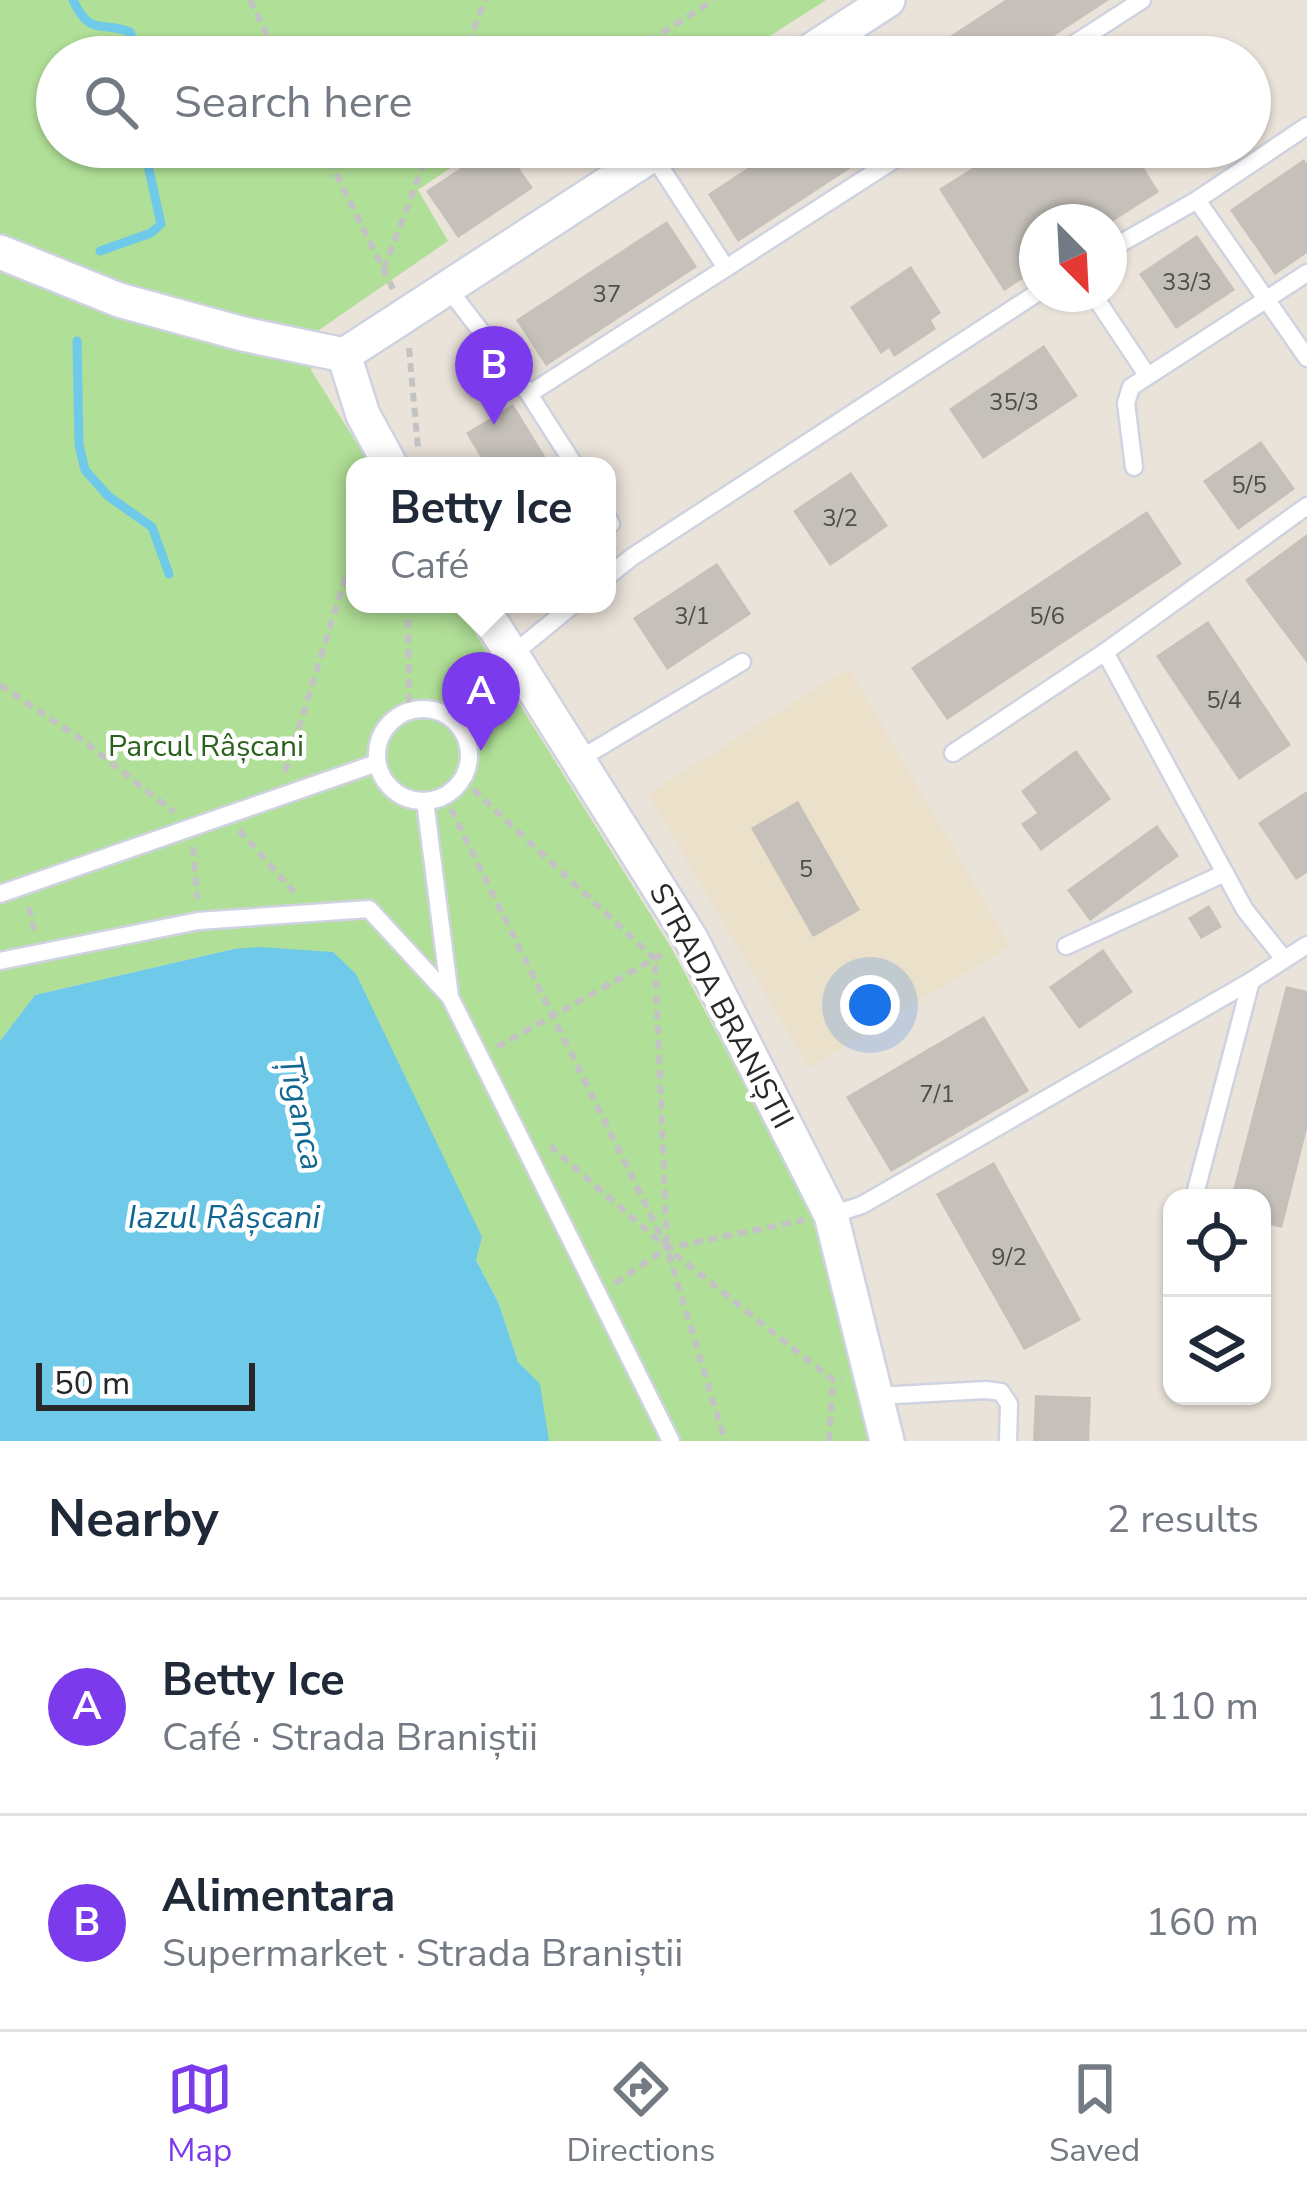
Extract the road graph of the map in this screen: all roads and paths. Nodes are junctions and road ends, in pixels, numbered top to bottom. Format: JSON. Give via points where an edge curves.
{"nodes":[{"id":1,"x":250,"y":0,"type":"edge"},
{"id":2,"x":485,"y":0,"type":"edge"},
{"id":3,"x":714,"y":0,"type":"edge"},
{"id":4,"x":888,"y":0,"type":"edge"},
{"id":5,"x":1142,"y":0,"type":"edge"},
{"id":6,"x":268,"y":36,"type":"edge"},
{"id":7,"x":472,"y":36,"type":"edge"},
{"id":8,"x":657,"y":36,"type":"edge"},
{"id":9,"x":833,"y":36,"type":"edge"},
{"id":10,"x":1086,"y":36,"type":"edge"},
{"id":11,"x":1307,"y":125,"type":"edge"},
{"id":12,"x":1271,"y":150,"type":"edge"},
{"id":13,"x":334,"y":168,"type":"edge"},
{"id":14,"x":422,"y":168,"type":"edge"},
{"id":15,"x":631,"y":168,"type":"edge"},
{"id":16,"x":668,"y":168,"type":"edge"},
{"id":17,"x":881,"y":168,"type":"edge"},
{"id":18,"x":1244,"y":168,"type":"edge"},
{"id":19,"x":1197,"y":200,"type":"junction"},
{"id":20,"x":1127,"y":240,"type":"edge"},
{"id":21,"x":0,"y":253,"type":"edge"},
{"id":22,"x":726,"y":268,"type":"junction"},
{"id":23,"x":384,"y":269,"type":"junction"},
{"id":24,"x":1307,"y":273,"type":"edge"},
{"id":25,"x":447,"y":286,"type":"junction"},
{"id":26,"x":1267,"y":300,"type":"junction"},
{"id":27,"x":1019,"y":305,"type":"edge"},
{"id":28,"x":1106,"y":312,"type":"edge"},
{"id":29,"x":404,"y":315,"type":"junction"},
{"id":30,"x":344,"y":355,"type":"junction"},
{"id":31,"x":1307,"y":358,"type":"edge"},
{"id":32,"x":1148,"y":375,"type":"junction"},
{"id":33,"x":529,"y":394,"type":"junction"},
{"id":34,"x":386,"y":457,"type":"edge"},
{"id":35,"x":419,"y":457,"type":"edge"},
{"id":36,"x":568,"y":457,"type":"edge"},
{"id":37,"x":1134,"y":467,"type":"dead end"},
{"id":38,"x":1307,"y":506,"type":"edge"},
{"id":39,"x":616,"y":570,"type":"edge"},
{"id":40,"x":346,"y":575,"type":"edge"},
{"id":41,"x":408,"y":613,"type":"edge"},
{"id":42,"x":486,"y":613,"type":"edge"},
{"id":43,"x":563,"y":613,"type":"edge"},
{"id":44,"x":1105,"y":652,"type":"junction"},
{"id":45,"x":513,"y":654,"type":"junction"},
{"id":46,"x":742,"y":662,"type":"dead end"},
{"id":47,"x":0,"y":685,"type":"edge"},
{"id":48,"x":409,"y":710,"type":"junction"},
{"id":49,"x":465,"y":736,"type":"junction"},
{"id":50,"x":953,"y":753,"type":"dead end"},
{"id":51,"x":578,"y":760,"type":"junction"},
{"id":52,"x":376,"y":763,"type":"junction"},
{"id":53,"x":462,"y":779,"type":"junction"},
{"id":54,"x":446,"y":794,"type":"junction"},
{"id":55,"x":277,"y":797,"type":"junction"},
{"id":56,"x":425,"y":801,"type":"junction"},
{"id":57,"x":226,"y":815,"type":"junction"},
{"id":58,"x":192,"y":827,"type":"junction"},
{"id":59,"x":1225,"y":873,"type":"junction"},
{"id":60,"x":24,"y":886,"type":"junction"},
{"id":61,"x":0,"y":894,"type":"edge"},
{"id":62,"x":312,"y":913,"type":"junction"},
{"id":63,"x":198,"y":921,"type":"junction"},
{"id":64,"x":1307,"y":945,"type":"edge"},
{"id":65,"x":1066,"y":946,"type":"dead end"},
{"id":66,"x":39,"y":950,"type":"junction"},
{"id":67,"x":672,"y":950,"type":"dead end"},
{"id":68,"x":655,"y":958,"type":"junction"},
{"id":69,"x":1284,"y":959,"type":"junction"},
{"id":70,"x":0,"y":961,"type":"edge"},
{"id":71,"x":1251,"y":981,"type":"junction"},
{"id":72,"x":450,"y":997,"type":"junction"},
{"id":73,"x":551,"y":1016,"type":"junction"},
{"id":74,"x":480,"y":1057,"type":"junction"},
{"id":75,"x":543,"y":1140,"type":"dead end"},
{"id":76,"x":1196,"y":1189,"type":"edge"},
{"id":77,"x":831,"y":1215,"type":"junction"},
{"id":78,"x":667,"y":1248,"type":"junction"},
{"id":79,"x":598,"y":1294,"type":"junction"},
{"id":80,"x":833,"y":1380,"type":"junction"},
{"id":81,"x":874,"y":1384,"type":"junction"},
{"id":82,"x":671,"y":1441,"type":"edge"},
{"id":83,"x":725,"y":1441,"type":"edge"},
{"id":84,"x":830,"y":1441,"type":"edge"},
{"id":85,"x":887,"y":1441,"type":"edge"},
{"id":86,"x":1008,"y":1441,"type":"edge"}],
"edges":[{"from":1,"to":6,"type":"path"},
{"from":2,"to":7,"type":"path"},
{"from":3,"to":8,"type":"path"},
{"from":4,"to":9,"type":"street"},
{"from":5,"to":10,"type":"lane"},
{"from":11,"to":12,"type":"lane"},
{"from":13,"to":23,"type":"path"},
{"from":14,"to":23,"type":"path"},
{"from":15,"to":25,"type":"street"},
{"from":16,"to":22,"type":"lane"},
{"from":17,"to":22,"type":"lane"},
{"from":18,"to":19,"type":"lane"},
{"from":19,"to":20,"type":"lane"},
{"from":19,"to":26,"type":"lane"},
{"from":21,"to":30,"type":"street","via":[[119,300]]},
{"from":22,"to":33,"type":"lane"},
{"from":23,"to":29,"type":"path"},
{"from":24,"to":26,"type":"lane"},
{"from":25,"to":29,"type":"street"},
{"from":25,"to":33,"type":"lane"},
{"from":26,"to":31,"type":"lane"},
{"from":26,"to":32,"type":"lane"},
{"from":27,"to":39,"type":"lane"},
{"from":28,"to":32,"type":"lane"},
{"from":29,"to":30,"type":"street"},
{"from":29,"to":35,"type":"path"},
{"from":30,"to":34,"type":"street"},
{"from":32,"to":37,"type":"lane","via":[[1130,387],[1126,403]]},
{"from":33,"to":36,"type":"lane"},
{"from":38,"to":44,"type":"lane"},
{"from":40,"to":55,"type":"path"},
{"from":41,"to":48,"type":"path"},
{"from":42,"to":45,"type":"street","name":"STRADA BRANIȘTII"},
{"from":43,"to":45,"type":"lane"},
{"from":44,"to":50,"type":"lane"},
{"from":44,"to":59,"type":"lane"},
{"from":45,"to":49,"type":"path"},
{"from":45,"to":51,"type":"street","name":"STRADA BRANIȘTII"},
{"from":46,"to":51,"type":"lane"},
{"from":47,"to":58,"type":"path"},
{"from":48,"to":49,"type":"lane","via":[[448,716]]},
{"from":48,"to":52,"type":"lane","via":[[380,736]]},
{"from":49,"to":53,"type":"lane"},
{"from":51,"to":77,"type":"street","name":"STRADA BRANIȘTII","via":[[691,939]]},
{"from":52,"to":55,"type":"lane"},
{"from":52,"to":56,"type":"lane","via":[[399,795]]},
{"from":53,"to":54,"type":"lane"},
{"from":53,"to":68,"type":"path"},
{"from":54,"to":56,"type":"lane"},
{"from":54,"to":73,"type":"path"},
{"from":55,"to":57,"type":"lane"},
{"from":56,"to":72,"type":"lane"},
{"from":57,"to":58,"type":"lane"},
{"from":57,"to":62,"type":"path"},
{"from":58,"to":60,"type":"lane"},
{"from":58,"to":63,"type":"path"},
{"from":59,"to":65,"type":"lane"},
{"from":59,"to":69,"type":"lane"},
{"from":60,"to":61,"type":"lane"},
{"from":60,"to":66,"type":"path"},
{"from":62,"to":63,"type":"lane"},
{"from":62,"to":72,"type":"lane","via":[[369,909]]},
{"from":63,"to":66,"type":"lane"},
{"from":64,"to":69,"type":"lane"},
{"from":66,"to":70,"type":"lane"},
{"from":67,"to":68,"type":"path"},
{"from":68,"to":73,"type":"path"},
{"from":68,"to":78,"type":"path"},
{"from":69,"to":71,"type":"lane"},
{"from":71,"to":76,"type":"lane"},
{"from":71,"to":77,"type":"lane","via":[[862,1205]]},
{"from":72,"to":74,"type":"lane"},
{"from":73,"to":74,"type":"path"},
{"from":73,"to":78,"type":"path"},
{"from":74,"to":79,"type":"lane"},
{"from":75,"to":78,"type":"path"},
{"from":77,"to":78,"type":"path"},
{"from":77,"to":81,"type":"street","name":"STRADA BRANIȘTII"},
{"from":78,"to":79,"type":"path"},
{"from":78,"to":80,"type":"path"},
{"from":78,"to":83,"type":"path"},
{"from":79,"to":82,"type":"lane"},
{"from":80,"to":81,"type":"path"},
{"from":80,"to":84,"type":"path"},
{"from":81,"to":85,"type":"street","name":"STRADA BRANIȘTII"},
{"from":81,"to":86,"type":"lane","via":[[1001,1392],[1009,1404]]}]}
